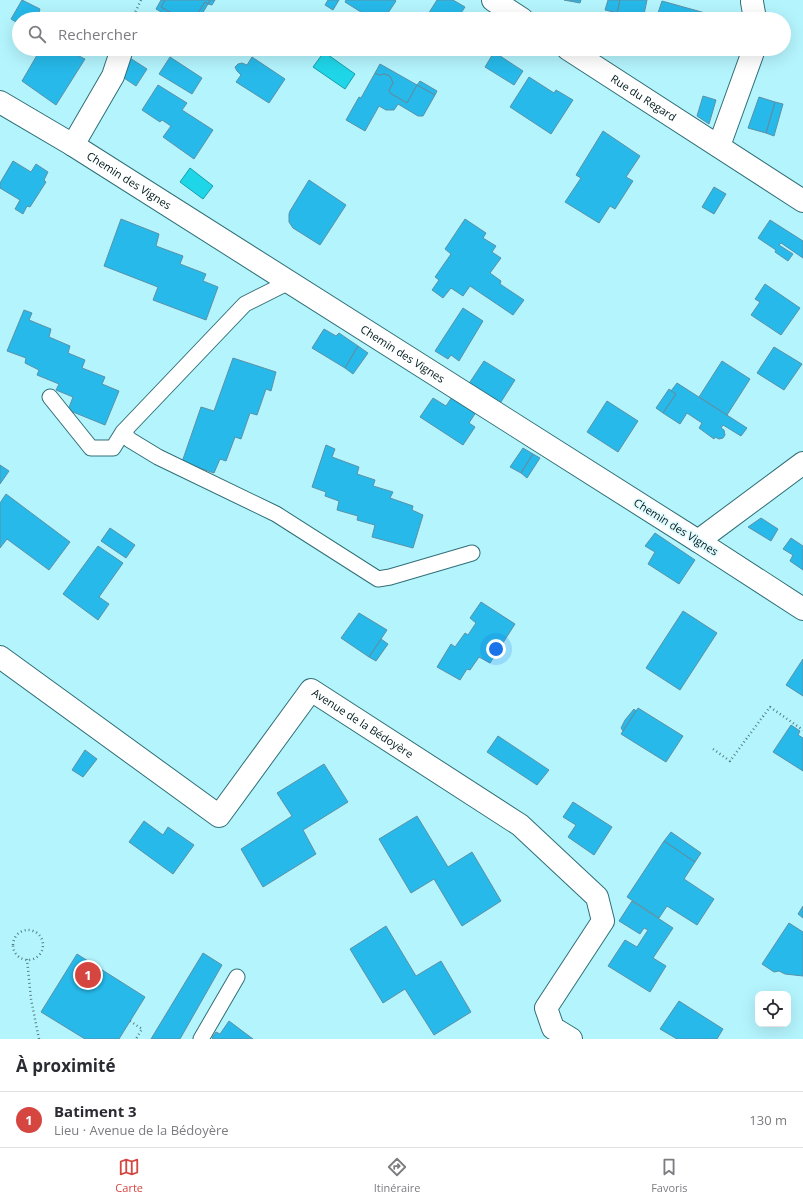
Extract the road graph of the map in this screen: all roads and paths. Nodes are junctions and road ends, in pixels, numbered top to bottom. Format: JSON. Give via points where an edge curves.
{"nodes":[{"id":1,"x":141,"y":0,"type":"edge"},
{"id":2,"x":493,"y":0,"type":"edge"},
{"id":3,"x":135,"y":12,"type":"edge"},
{"id":4,"x":511,"y":12,"type":"edge"},
{"id":5,"x":120,"y":56,"type":"edge"},
{"id":6,"x":579,"y":56,"type":"edge"},
{"id":7,"x":751,"y":56,"type":"edge"},
{"id":8,"x":0,"y":102,"type":"edge"},
{"id":9,"x":73,"y":145,"type":"junction"},
{"id":10,"x":719,"y":146,"type":"junction"},
{"id":11,"x":803,"y":201,"type":"edge"},
{"id":12,"x":289,"y":282,"type":"junction"},
{"id":13,"x":50,"y":397,"type":"dead end"},
{"id":14,"x":123,"y":432,"type":"junction"},
{"id":15,"x":803,"y":463,"type":"edge"},
{"id":16,"x":698,"y":541,"type":"junction"},
{"id":17,"x":472,"y":553,"type":"dead end"},
{"id":18,"x":803,"y":609,"type":"edge"},
{"id":19,"x":0,"y":657,"type":"edge"},
{"id":20,"x":803,"y":730,"type":"edge"},
{"id":21,"x":713,"y":749,"type":"dead end"},
{"id":22,"x":27,"y":960,"type":"junction"},
{"id":23,"x":237,"y":977,"type":"dead end"},
{"id":24,"x":130,"y":1021,"type":"dead end"},
{"id":25,"x":39,"y":1039,"type":"edge"},
{"id":26,"x":136,"y":1039,"type":"edge"},
{"id":27,"x":201,"y":1039,"type":"edge"},
{"id":28,"x":571,"y":1039,"type":"edge"}],
"edges":[{"from":1,"to":3,"type":"path"},
{"from":2,"to":4,"type":"street"},
{"from":5,"to":9,"type":"street","via":[[113,76]]},
{"from":6,"to":10,"type":"street","name":"Rue du Regard"},
{"from":7,"to":10,"type":"street"},
{"from":8,"to":9,"type":"street","name":"Chemin des Vignes"},
{"from":9,"to":12,"type":"street","name":"Chemin des Vignes"},
{"from":10,"to":11,"type":"street","name":"Rue du Regard"},
{"from":12,"to":14,"type":"lane","via":[[245,304]]},
{"from":12,"to":16,"type":"street","name":"Chemin des Vignes"},
{"from":13,"to":14,"type":"lane","via":[[91,448],[113,448]]},
{"from":14,"to":17,"type":"lane","via":[[130,440],[158,457],[276,514],[378,579]]},
{"from":15,"to":16,"type":"street"},
{"from":16,"to":18,"type":"street","name":"Chemin des Vignes"},
{"from":19,"to":28,"type":"street","name":"Avenue de la Bédoyère","via":[[219,816],[311,690],[520,825],[597,898],[603,920],[546,1008],[553,1028]]},
{"from":20,"to":21,"type":"path","via":[[770,707],[730,761]]},
{"from":22,"to":22,"type":"path","via":[[39,956],[43,947],[38,933],[29,929],[19,932],[13,945],[16,954]]},
{"from":22,"to":25,"type":"path"},
{"from":23,"to":27,"type":"lane"},
{"from":24,"to":26,"type":"path","via":[[142,1029]]}]}
